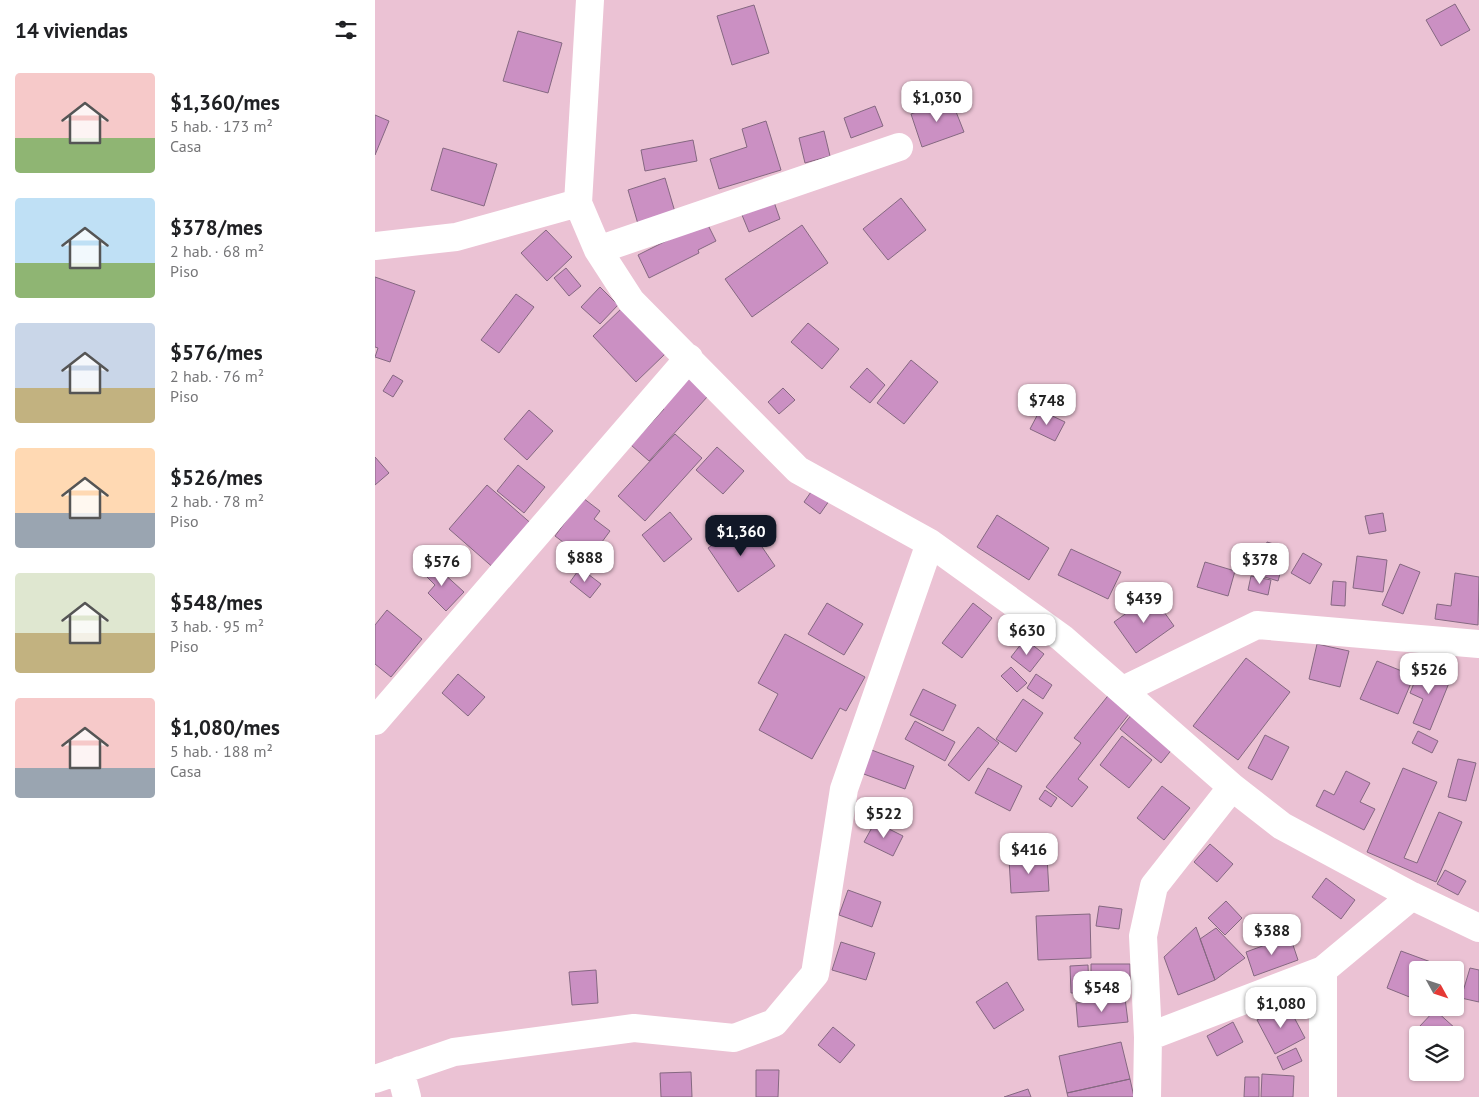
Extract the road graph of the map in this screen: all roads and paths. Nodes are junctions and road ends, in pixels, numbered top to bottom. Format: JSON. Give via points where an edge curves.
{"nodes":[{"id":1,"x":590,"y":0,"type":"edge"},
{"id":2,"x":899,"y":147,"type":"dead end"},
{"id":3,"x":578,"y":203,"type":"junction"},
{"id":4,"x":375,"y":246,"type":"edge"},
{"id":5,"x":598,"y":250,"type":"junction"},
{"id":6,"x":689,"y":358,"type":"junction"},
{"id":7,"x":930,"y":544,"type":"junction"},
{"id":8,"x":1479,"y":644,"type":"edge"},
{"id":9,"x":1123,"y":690,"type":"junction"},
{"id":10,"x":375,"y":720,"type":"edge"},
{"id":11,"x":1232,"y":787,"type":"junction"},
{"id":12,"x":1412,"y":896,"type":"junction"},
{"id":13,"x":1479,"y":928,"type":"edge"},
{"id":14,"x":1323,"y":970,"type":"junction"},
{"id":15,"x":1148,"y":1037,"type":"junction"},
{"id":16,"x":387,"y":1074,"type":"edge"},
{"id":17,"x":407,"y":1097,"type":"edge"},
{"id":18,"x":1147,"y":1097,"type":"edge"},
{"id":19,"x":1323,"y":1097,"type":"edge"}],
"edges":[{"from":1,"to":3,"type":"street"},
{"from":2,"to":5,"type":"street"},
{"from":3,"to":4,"type":"street","via":[[456,237]]},
{"from":3,"to":5,"type":"street"},
{"from":5,"to":6,"type":"street","via":[[631,301]]},
{"from":6,"to":7,"type":"street","via":[[798,470]]},
{"from":6,"to":10,"type":"street"},
{"from":7,"to":9,"type":"street","via":[[1062,638]]},
{"from":7,"to":16,"type":"street","via":[[844,789],[815,974],[774,1023],[734,1038],[634,1028],[454,1052]]},
{"from":8,"to":9,"type":"street","via":[[1257,625]]},
{"from":9,"to":11,"type":"street"},
{"from":11,"to":12,"type":"street","via":[[1281,826]]},
{"from":11,"to":15,"type":"street","via":[[1154,886],[1143,936]]},
{"from":12,"to":13,"type":"street"},
{"from":12,"to":14,"type":"street"},
{"from":14,"to":15,"type":"street"},
{"from":14,"to":19,"type":"street"},
{"from":15,"to":18,"type":"street"},
{"from":16,"to":17,"type":"street"}]}
